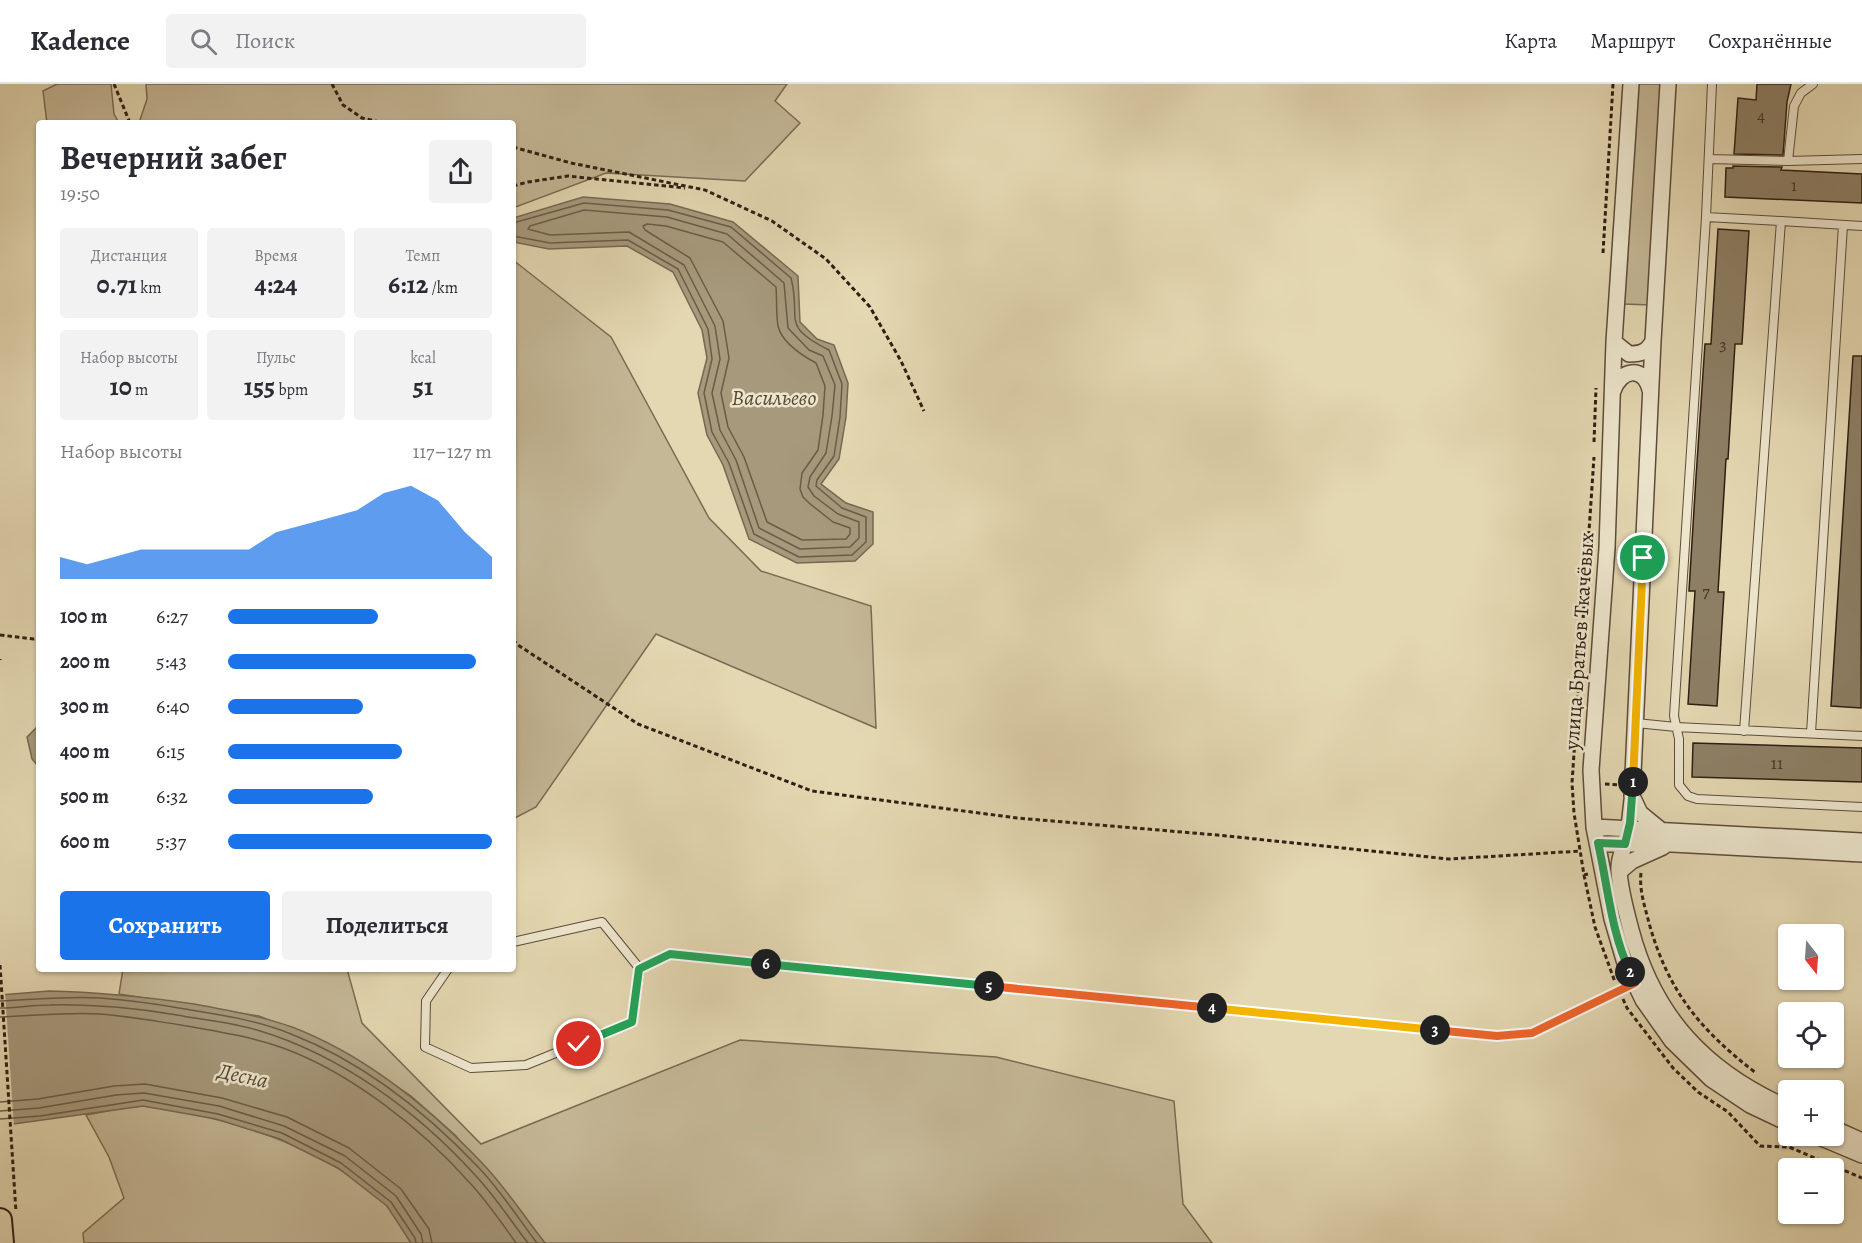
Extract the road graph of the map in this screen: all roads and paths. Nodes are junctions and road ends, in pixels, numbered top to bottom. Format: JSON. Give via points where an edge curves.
{"nodes":[{"id":1,"x":114,"y":84,"type":"edge"},
{"id":2,"x":332,"y":84,"type":"edge"},
{"id":3,"x":1613,"y":84,"type":"edge"},
{"id":4,"x":1631,"y":84,"type":"edge"},
{"id":5,"x":1668,"y":84,"type":"edge"},
{"id":6,"x":1712,"y":84,"type":"edge"},
{"id":7,"x":1813,"y":84,"type":"edge"},
{"id":8,"x":129,"y":120,"type":"edge"},
{"id":9,"x":371,"y":120,"type":"edge"},
{"id":10,"x":516,"y":148,"type":"edge"},
{"id":11,"x":1709,"y":159,"type":"junction"},
{"id":12,"x":1862,"y":159,"type":"edge"},
{"id":13,"x":1788,"y":161,"type":"junction"},
{"id":14,"x":516,"y":185,"type":"edge"},
{"id":15,"x":705,"y":190,"type":"junction"},
{"id":16,"x":1706,"y":217,"type":"junction"},
{"id":17,"x":1781,"y":221,"type":"junction"},
{"id":18,"x":1843,"y":225,"type":"junction"},
{"id":19,"x":1862,"y":226,"type":"edge"},
{"id":20,"x":1603,"y":262,"type":"dead end"},
{"id":21,"x":1653,"y":341,"type":"junction"},
{"id":22,"x":1614,"y":342,"type":"junction"},
{"id":23,"x":1596,"y":388,"type":"dead end"},
{"id":24,"x":1613,"y":391,"type":"junction"},
{"id":25,"x":1651,"y":393,"type":"junction"},
{"id":26,"x":924,"y":411,"type":"dead end"},
{"id":27,"x":0,"y":635,"type":"edge"},
{"id":28,"x":36,"y":639,"type":"edge"},
{"id":29,"x":516,"y":643,"type":"edge"},
{"id":30,"x":1636,"y":723,"type":"junction"},
{"id":31,"x":1676,"y":727,"type":"junction"},
{"id":32,"x":1744,"y":731,"type":"junction"},
{"id":33,"x":1811,"y":733,"type":"junction"},
{"id":34,"x":1862,"y":736,"type":"edge"},
{"id":35,"x":1592,"y":784,"type":"junction"},
{"id":36,"x":1633,"y":791,"type":"junction"},
{"id":37,"x":1862,"y":807,"type":"edge"},
{"id":38,"x":1594,"y":827,"type":"junction"},
{"id":39,"x":1662,"y":831,"type":"junction"},
{"id":40,"x":1627,"y":836,"type":"junction"},
{"id":41,"x":1862,"y":841,"type":"edge"},
{"id":42,"x":1598,"y":843,"type":"junction"},
{"id":43,"x":1672,"y":844,"type":"junction"},
{"id":44,"x":1581,"y":851,"type":"dead end"},
{"id":45,"x":1862,"y":854,"type":"edge"},
{"id":46,"x":1648,"y":866,"type":"dead end"},
{"id":47,"x":1619,"y":872,"type":"junction"},
{"id":48,"x":516,"y":941,"type":"edge"},
{"id":49,"x":0,"y":965,"type":"edge"},
{"id":50,"x":639,"y":969,"type":"junction"},
{"id":51,"x":446,"y":972,"type":"edge"},
{"id":52,"x":1635,"y":983,"type":"junction"},
{"id":53,"x":1763,"y":1079,"type":"dead end"},
{"id":54,"x":1778,"y":1104,"type":"edge"},
{"id":55,"x":1778,"y":1118,"type":"edge"},
{"id":56,"x":1844,"y":1133,"type":"edge"},
{"id":57,"x":1862,"y":1141,"type":"edge"},
{"id":58,"x":1841,"y":1146,"type":"edge"},
{"id":59,"x":1862,"y":1155,"type":"edge"},
{"id":60,"x":6,"y":1219,"type":"edge"},
{"id":61,"x":2,"y":1243,"type":"edge"}],
"edges":[{"from":1,"to":8,"type":"path"},
{"from":2,"to":9,"type":"path","via":[[343,105]]},
{"from":3,"to":20,"type":"path"},
{"from":4,"to":22,"type":"street","name":"улица Братьев Ткачёвых"},
{"from":5,"to":21,"type":"street"},
{"from":6,"to":11,"type":"lane"},
{"from":7,"to":13,"type":"lane","via":[[1794,106]]},
{"from":10,"to":15,"type":"path","via":[[570,163]]},
{"from":11,"to":13,"type":"lane"},
{"from":11,"to":16,"type":"lane"},
{"from":12,"to":13,"type":"lane"},
{"from":14,"to":15,"type":"path","via":[[568,176]]},
{"from":15,"to":26,"type":"path","via":[[772,221],[826,259],[870,307],[902,362]]},
{"from":16,"to":17,"type":"lane"},
{"from":16,"to":31,"type":"lane"},
{"from":17,"to":18,"type":"lane"},
{"from":17,"to":32,"type":"lane"},
{"from":18,"to":19,"type":"lane"},
{"from":18,"to":33,"type":"lane"},
{"from":21,"to":22,"type":"street","via":[[1648,350],[1639,354],[1629,354]]},
{"from":21,"to":25,"type":"street"},
{"from":22,"to":24,"type":"street","name":"улица Братьев Ткачёвых"},
{"from":23,"to":35,"type":"path","via":[[1572,783]]},
{"from":24,"to":25,"type":"street","via":[[1621,376],[1630,373],[1641,374]]},
{"from":24,"to":35,"type":"street","name":"улица Братьев Ткачёвых"},
{"from":25,"to":30,"type":"street"},
{"from":27,"to":28,"type":"path"},
{"from":29,"to":44,"type":"path","via":[[639,724],[812,791],[1017,818],[1449,859]]},
{"from":30,"to":31,"type":"lane"},
{"from":30,"to":36,"type":"street"},
{"from":31,"to":32,"type":"lane"},
{"from":31,"to":37,"type":"lane","via":[[1679,785],[1688,796]]},
{"from":32,"to":33,"type":"lane"},
{"from":33,"to":34,"type":"lane"},
{"from":35,"to":36,"type":"path"},
{"from":35,"to":38,"type":"street","name":"улица Братьев Ткачёвых"},
{"from":36,"to":39,"type":"street","via":[[1640,813]]},
{"from":36,"to":40,"type":"street"},
{"from":38,"to":40,"type":"street"},
{"from":38,"to":42,"type":"street","name":"улица Братьев Ткачёвых"},
{"from":39,"to":40,"type":"street"},
{"from":39,"to":41,"type":"street"},
{"from":40,"to":42,"type":"street"},
{"from":40,"to":43,"type":"street"},
{"from":40,"to":47,"type":"street"},
{"from":42,"to":52,"type":"street","name":"улица Братьев Ткачёвых","via":[[1612,919]]},
{"from":43,"to":45,"type":"street"},
{"from":43,"to":47,"type":"street","via":[[1650,851]]},
{"from":46,"to":53,"type":"path","via":[[1641,873],[1641,886],[1656,950],[1671,981],[1711,1035]]},
{"from":47,"to":54,"type":"street","via":[[1638,956],[1654,993],[1682,1032],[1720,1070]]},
{"from":48,"to":50,"type":"lane","via":[[602,922]]},
{"from":49,"to":60,"type":"path"},
{"from":50,"to":51,"type":"lane","via":[[632,1022],[526,1065],[471,1068],[425,1047],[426,1000]]},
{"from":50,"to":52,"type":"lane","via":[[670,954],[1497,1036],[1532,1033]]},
{"from":52,"to":55,"type":"street","name":"улица Братьев Ткачёвых","via":[[1672,1041],[1711,1079]]},
{"from":56,"to":57,"type":"street"},
{"from":58,"to":59,"type":"street"},
{"from":60,"to":61,"type":"main road"}]}
